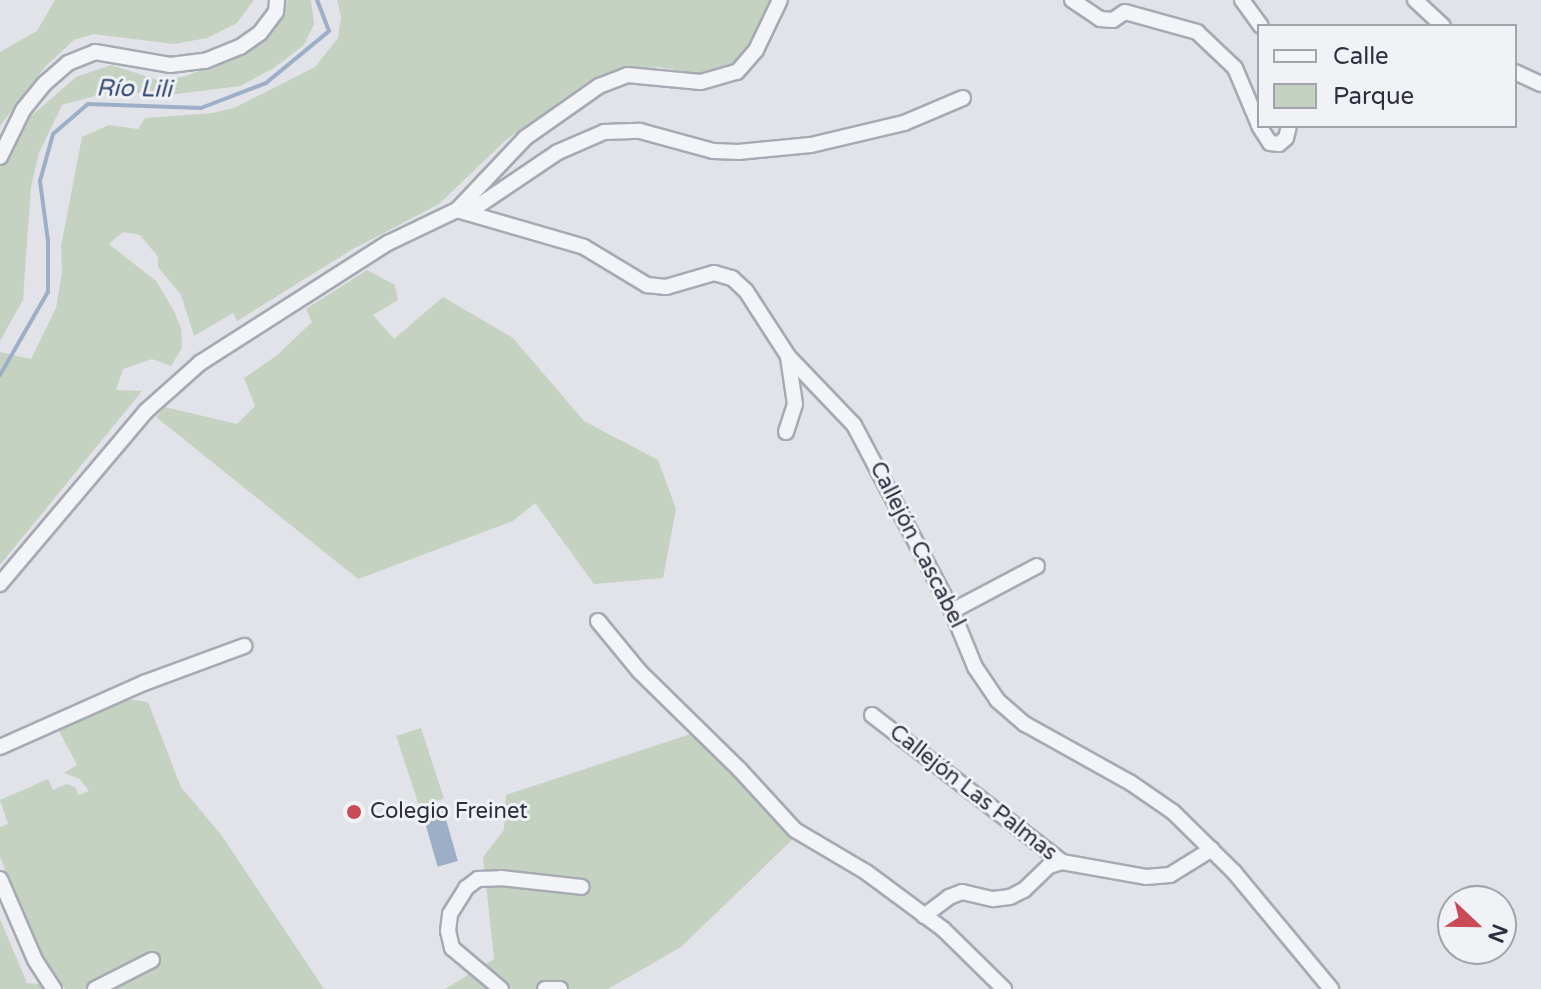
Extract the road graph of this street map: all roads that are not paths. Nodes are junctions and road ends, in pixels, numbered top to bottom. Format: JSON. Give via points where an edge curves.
{"nodes":[{"id":1,"x":277,"y":0,"type":"edge"},
{"id":2,"x":780,"y":0,"type":"edge"},
{"id":3,"x":1072,"y":0,"type":"edge"},
{"id":4,"x":1242,"y":0,"type":"edge"},
{"id":5,"x":1415,"y":0,"type":"edge"},
{"id":6,"x":1123,"y":6,"type":"edge"},
{"id":7,"x":1260,"y":24,"type":"edge"},
{"id":8,"x":1441,"y":24,"type":"edge"},
{"id":9,"x":1517,"y":73,"type":"edge"},
{"id":10,"x":1541,"y":84,"type":"edge"},
{"id":11,"x":963,"y":98,"type":"dead end"},
{"id":12,"x":1257,"y":120,"type":"edge"},
{"id":13,"x":1260,"y":128,"type":"edge"},
{"id":14,"x":1288,"y":128,"type":"edge"},
{"id":15,"x":0,"y":157,"type":"edge"},
{"id":16,"x":463,"y":211,"type":"junction"},
{"id":17,"x":788,"y":356,"type":"junction"},
{"id":18,"x":786,"y":432,"type":"dead end"},
{"id":19,"x":1037,"y":566,"type":"dead end"},
{"id":20,"x":0,"y":584,"type":"edge"},
{"id":21,"x":952,"y":611,"type":"junction"},
{"id":22,"x":598,"y":621,"type":"dead end"},
{"id":23,"x":244,"y":646,"type":"dead end"},
{"id":24,"x":872,"y":715,"type":"dead end"},
{"id":25,"x":0,"y":747,"type":"edge"},
{"id":26,"x":1212,"y":849,"type":"junction"},
{"id":27,"x":1062,"y":862,"type":"junction"},
{"id":28,"x":0,"y":879,"type":"edge"},
{"id":29,"x":582,"y":887,"type":"dead end"},
{"id":30,"x":924,"y":916,"type":"junction"},
{"id":31,"x":152,"y":960,"type":"dead end"},
{"id":32,"x":54,"y":989,"type":"edge"},
{"id":33,"x":95,"y":989,"type":"edge"},
{"id":34,"x":501,"y":989,"type":"edge"},
{"id":35,"x":545,"y":989,"type":"edge"},
{"id":36,"x":560,"y":989,"type":"edge"},
{"id":37,"x":1004,"y":989,"type":"edge"},
{"id":38,"x":1331,"y":989,"type":"edge"}],
"edges":[{"from":1,"to":15,"type":"street","via":[[276,12],[260,33],[205,61],[170,65],[95,52],[68,63],[23,110]]},
{"from":2,"to":16,"type":"street","via":[[756,50],[737,72],[701,82],[627,75],[599,86],[525,138]]},
{"from":3,"to":6,"type":"street","via":[[1100,19],[1113,20]]},
{"from":4,"to":7,"type":"street"},
{"from":5,"to":8,"type":"street"},
{"from":6,"to":12,"type":"street","via":[[1197,32],[1246,87]]},
{"from":9,"to":10,"type":"street"},
{"from":11,"to":16,"type":"street","via":[[904,123],[811,145],[738,152],[713,151],[640,131],[604,132],[558,152]]},
{"from":13,"to":14,"type":"street","via":[[1270,143],[1279,144]]},
{"from":16,"to":17,"type":"street","name":"Callejón Cascabel","via":[[584,247],[647,285],[666,287],[714,273],[732,278]]},
{"from":16,"to":20,"type":"street","via":[[388,243],[200,363],[146,411]]},
{"from":17,"to":18,"type":"street","via":[[795,404]]},
{"from":17,"to":21,"type":"street","name":"Callejón Cascabel","via":[[854,425]]},
{"from":19,"to":21,"type":"street"},
{"from":21,"to":26,"type":"street","name":"Callejón Cascabel","via":[[975,667],[997,700],[1025,724],[1173,812]]},
{"from":22,"to":30,"type":"street","via":[[640,672],[795,830],[866,872]]},
{"from":23,"to":25,"type":"street","via":[[144,683]]},
{"from":24,"to":27,"type":"street","name":"Callejón Las Palmas"},
{"from":26,"to":27,"type":"street","name":"Callejón Las Palmas","via":[[1170,875],[1146,877]]},
{"from":26,"to":38,"type":"street","name":"Callejón Cascabel"},
{"from":27,"to":30,"type":"street","via":[[1010,897],[962,892]]},
{"from":28,"to":32,"type":"street","via":[[35,960]]},
{"from":29,"to":34,"type":"street","via":[[501,878],[478,879],[466,888],[450,914],[452,948]]},
{"from":30,"to":37,"type":"street","via":[[968,950]]},
{"from":31,"to":33,"type":"street"},
{"from":35,"to":36,"type":"street"}]}
